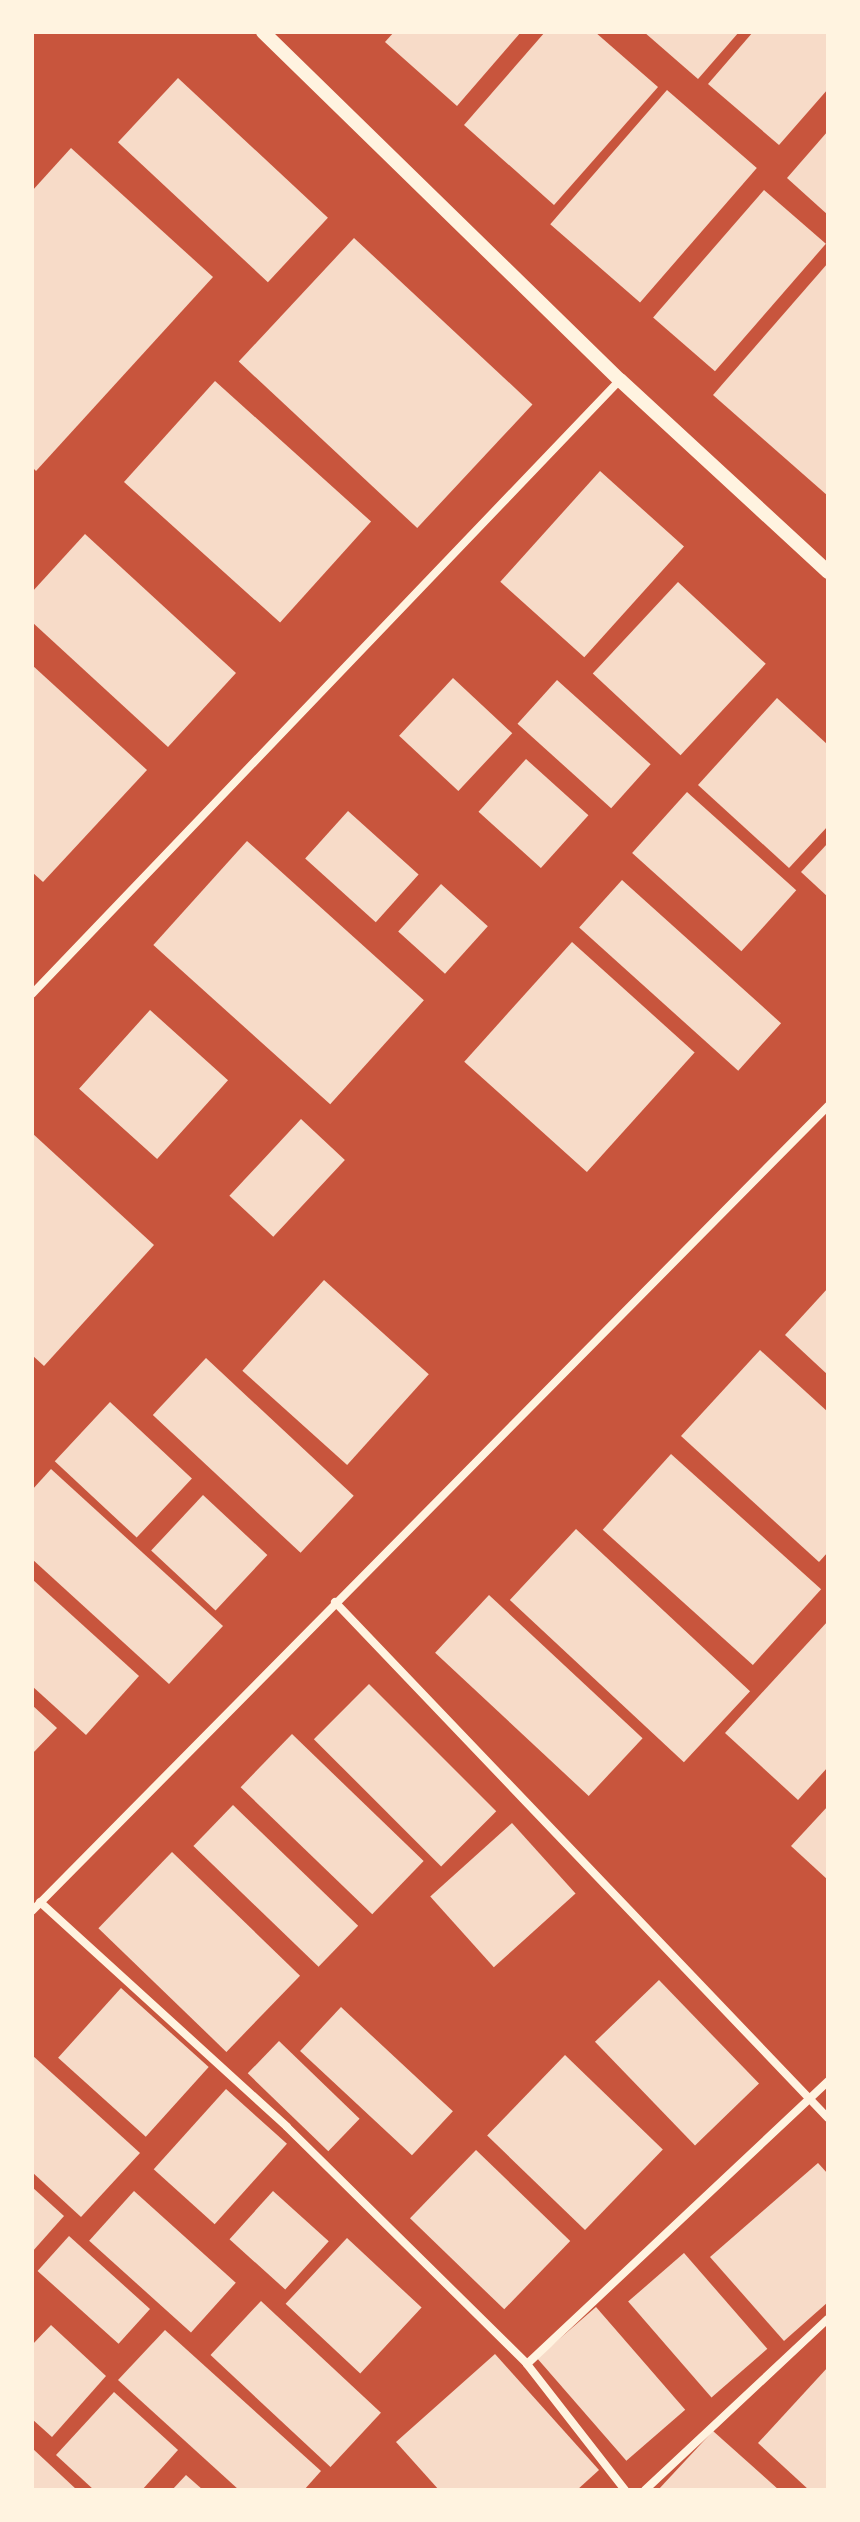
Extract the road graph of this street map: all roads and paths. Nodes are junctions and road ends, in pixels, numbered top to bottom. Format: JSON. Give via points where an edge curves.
{"nodes":[{"id":1,"x":263,"y":32,"type":"edge"},
{"id":2,"x":620,"y":380,"type":"junction"},
{"id":3,"x":828,"y":572,"type":"edge"},
{"id":4,"x":32,"y":994,"type":"edge"},
{"id":5,"x":828,"y":1106,"type":"edge"},
{"id":6,"x":335,"y":1602,"type":"junction"},
{"id":7,"x":40,"y":1902,"type":"junction"},
{"id":8,"x":32,"y":1911,"type":"edge"},
{"id":9,"x":828,"y":2081,"type":"edge"},
{"id":10,"x":809,"y":2098,"type":"junction"},
{"id":11,"x":828,"y":2118,"type":"edge"},
{"id":12,"x":828,"y":2319,"type":"edge"},
{"id":13,"x":527,"y":2364,"type":"junction"},
{"id":14,"x":625,"y":2490,"type":"edge"},
{"id":15,"x":645,"y":2490,"type":"edge"}],
"edges":[{"from":1,"to":2,"type":"street"},
{"from":2,"to":3,"type":"street"},
{"from":2,"to":4,"type":"street"},
{"from":5,"to":6,"type":"street"},
{"from":6,"to":7,"type":"street"},
{"from":6,"to":10,"type":"street"},
{"from":7,"to":8,"type":"street"},
{"from":7,"to":13,"type":"street","via":[[287,2127]]},
{"from":9,"to":10,"type":"street"},
{"from":10,"to":11,"type":"street"},
{"from":10,"to":13,"type":"street"},
{"from":12,"to":15,"type":"street"},
{"from":13,"to":14,"type":"street"}]}
